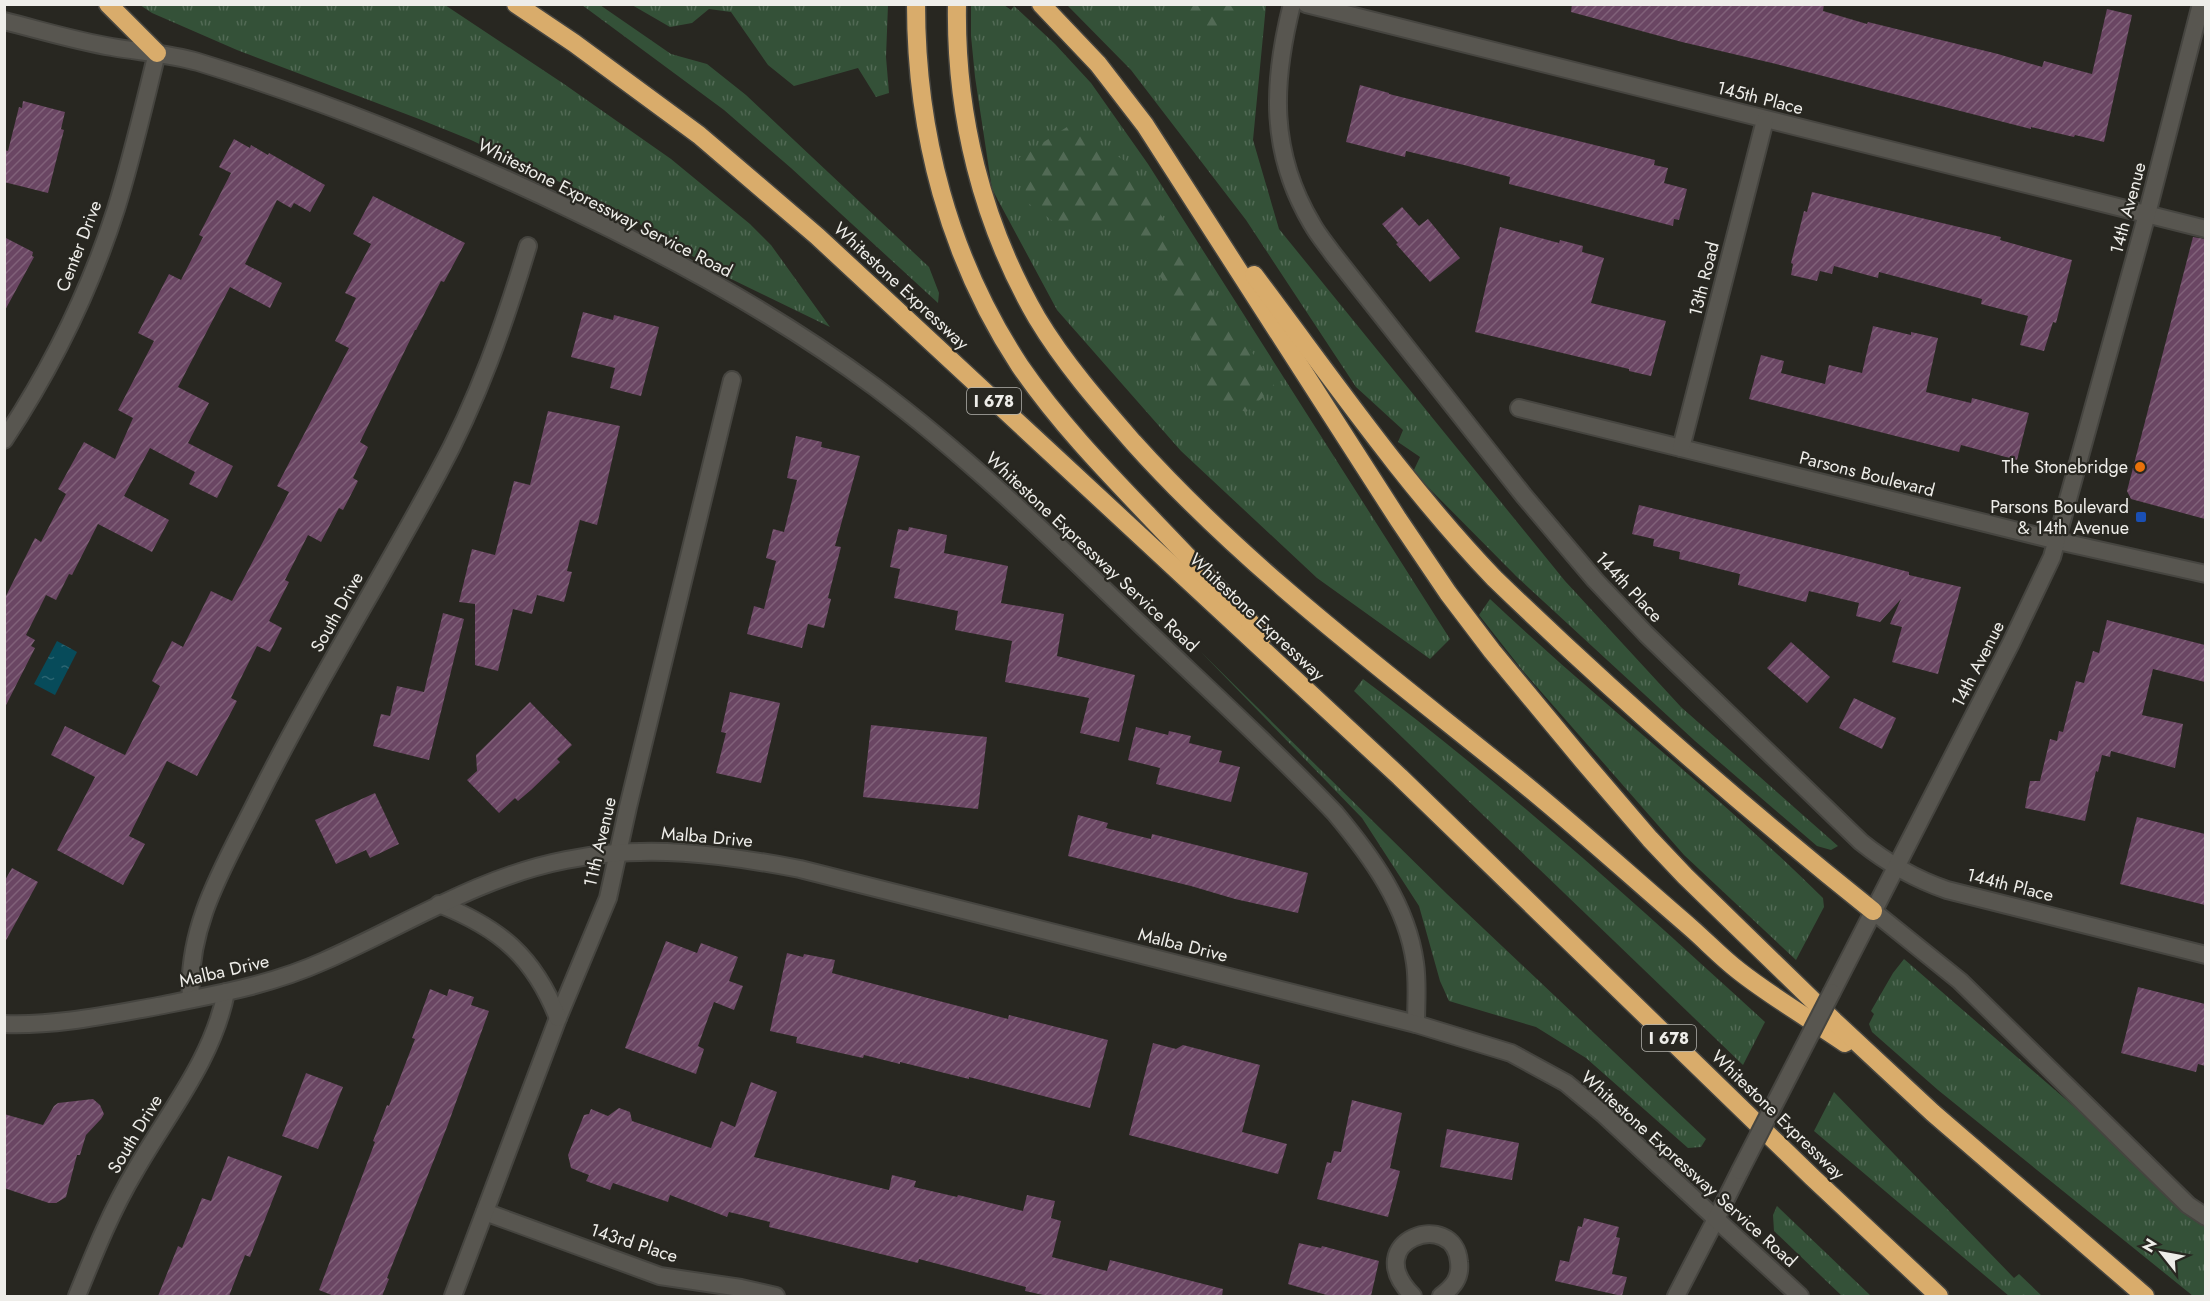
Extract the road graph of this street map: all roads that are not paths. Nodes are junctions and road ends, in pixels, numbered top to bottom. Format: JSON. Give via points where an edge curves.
{"nodes":[{"id":1,"x":108,"y":4,"type":"edge"},
{"id":2,"x":516,"y":4,"type":"edge"},
{"id":3,"x":916,"y":4,"type":"edge"},
{"id":4,"x":957,"y":4,"type":"edge"},
{"id":5,"x":1041,"y":4,"type":"edge"},
{"id":6,"x":1292,"y":4,"type":"edge"},
{"id":7,"x":1306,"y":4,"type":"edge"},
{"id":8,"x":2201,"y":4,"type":"edge"},
{"id":9,"x":4,"y":21,"type":"edge"},
{"id":10,"x":157,"y":53,"type":"junction"},
{"id":11,"x":1765,"y":120,"type":"junction"},
{"id":12,"x":1174,"y":168,"type":"junction"},
{"id":13,"x":2147,"y":214,"type":"junction"},
{"id":14,"x":2205,"y":229,"type":"edge"},
{"id":15,"x":528,"y":246,"type":"dead end"},
{"id":16,"x":732,"y":380,"type":"dead end"},
{"id":17,"x":1519,"y":408,"type":"dead end"},
{"id":18,"x":4,"y":440,"type":"edge"},
{"id":19,"x":1681,"y":448,"type":"junction"},
{"id":20,"x":2058,"y":541,"type":"junction"},
{"id":21,"x":2205,"y":574,"type":"edge"},
{"id":22,"x":1400,"y":777,"type":"junction"},
{"id":23,"x":619,"y":851,"type":"junction"},
{"id":24,"x":1896,"y":867,"type":"junction"},
{"id":25,"x":439,"y":904,"type":"junction"},
{"id":26,"x":1873,"y":911,"type":"junction"},
{"id":27,"x":2205,"y":955,"type":"edge"},
{"id":28,"x":226,"y":992,"type":"junction"},
{"id":29,"x":191,"y":999,"type":"junction"},
{"id":30,"x":558,"y":1018,"type":"junction"},
{"id":31,"x":4,"y":1024,"type":"edge"},
{"id":32,"x":1416,"y":1024,"type":"junction"},
{"id":33,"x":1896,"y":1078,"type":"junction"},
{"id":34,"x":485,"y":1212,"type":"junction"},
{"id":35,"x":2205,"y":1217,"type":"edge"},
{"id":36,"x":1716,"y":1219,"type":"junction"},
{"id":37,"x":77,"y":1296,"type":"edge"},
{"id":38,"x":453,"y":1296,"type":"edge"},
{"id":39,"x":776,"y":1296,"type":"edge"},
{"id":40,"x":1413,"y":1296,"type":"edge"},
{"id":41,"x":1441,"y":1296,"type":"edge"},
{"id":42,"x":1676,"y":1296,"type":"edge"},
{"id":43,"x":1800,"y":1296,"type":"edge"},
{"id":44,"x":1939,"y":1296,"type":"edge"},
{"id":45,"x":2145,"y":1296,"type":"edge"}],
"edges":[{"from":1,"to":10,"type":"highway"},
{"from":2,"to":22,"type":"highway","name":"Whitestone Expressway","number":"I 678","via":[[649,97],[778,201]]},
{"from":3,"to":22,"type":"highway","via":[[922,104],[938,182],[965,263],[1015,357],[1095,459]]},
{"from":4,"to":33,"type":"highway","via":[[960,76],[969,136],[993,224],[1014,275],[1044,328],[1079,379],[1115,421],[1209,521],[1300,604],[1522,783],[1739,971]]},
{"from":5,"to":12,"type":"highway","via":[[1114,84]]},
{"from":6,"to":24,"type":"street","name":"144th Place","via":[[1278,70],[1277,113],[1293,186],[1311,224],[1517,487],[1620,608],[1861,842]]},
{"from":7,"to":11,"type":"street","name":"145th Place"},
{"from":8,"to":13,"type":"street","name":"14th Avenue"},
{"from":9,"to":10,"type":"street","via":[[93,44]]},
{"from":10,"to":18,"type":"street","name":"Center Drive","via":[[127,172],[105,238],[54,354]]},
{"from":10,"to":32,"type":"street","name":"Whitestone Expressway Service Road","via":[[199,63],[370,121],[514,182],[730,292],[874,386],[962,456],[1024,512],[1342,821],[1388,887],[1407,927],[1416,966]]},
{"from":11,"to":13,"type":"street","name":"145th Place"},
{"from":11,"to":19,"type":"street","name":"13th Road"},
{"from":12,"to":26,"type":"highway","via":[[1391,457],[1481,563],[1677,747]]},
{"from":12,"to":33,"type":"highway","via":[[1398,519],[1492,651],[1650,839]]},
{"from":13,"to":14,"type":"street","name":"145th Place"},
{"from":13,"to":20,"type":"street","name":"14th Avenue"},
{"from":15,"to":29,"type":"street","name":"South Drive","via":[[496,348],[465,421],[277,760],[210,894],[193,948]]},
{"from":16,"to":23,"type":"street","name":"11th Avenue"},
{"from":17,"to":19,"type":"street","name":"Parsons Boulevard"},
{"from":19,"to":20,"type":"street","name":"Parsons Boulevard"},
{"from":20,"to":21,"type":"street","name":"Parsons Boulevard"},
{"from":20,"to":24,"type":"street","name":"14th Avenue"},
{"from":22,"to":44,"type":"highway","name":"Whitestone Expressway","number":"I 678"},
{"from":23,"to":25,"type":"street","name":"Malba Drive","via":[[536,867]]},
{"from":23,"to":30,"type":"street","name":"11th Avenue","via":[[608,898]]},
{"from":23,"to":32,"type":"street","name":"Malba Drive","via":[[696,852],[800,869]]},
{"from":24,"to":26,"type":"street","name":"14th Avenue"},
{"from":24,"to":27,"type":"street","name":"144th Place","via":[[1947,890]]},
{"from":25,"to":28,"type":"street","name":"Malba Drive","via":[[300,972]]},
{"from":25,"to":30,"type":"street","via":[[490,930],[518,952],[544,985]]},
{"from":26,"to":35,"type":"street","via":[[1960,981],[2188,1205]]},
{"from":26,"to":36,"type":"street","name":"14th Avenue","bridge":true},
{"from":28,"to":29,"type":"street","name":"Malba Drive"},
{"from":28,"to":37,"type":"street","name":"South Drive","via":[[206,1053],[126,1187]]},
{"from":29,"to":31,"type":"street","name":"Malba Drive","via":[[92,1018]]},
{"from":30,"to":34,"type":"street","name":"11th Avenue"},
{"from":32,"to":36,"type":"street","name":"Whitestone Expressway Service Road","via":[[1511,1053],[1566,1083]]},
{"from":33,"to":45,"type":"highway"},
{"from":34,"to":38,"type":"street","name":"11th Avenue"},
{"from":34,"to":39,"type":"street","name":"143rd Place","via":[[660,1275]]},
{"from":36,"to":42,"type":"street","name":"14th Avenue"},
{"from":36,"to":43,"type":"street","name":"Whitestone Expressway Service Road"},
{"from":40,"to":41,"type":"street","via":[[1398,1278],[1396,1257],[1407,1240],[1426,1233],[1447,1239],[1459,1258],[1457,1279]]}]}
